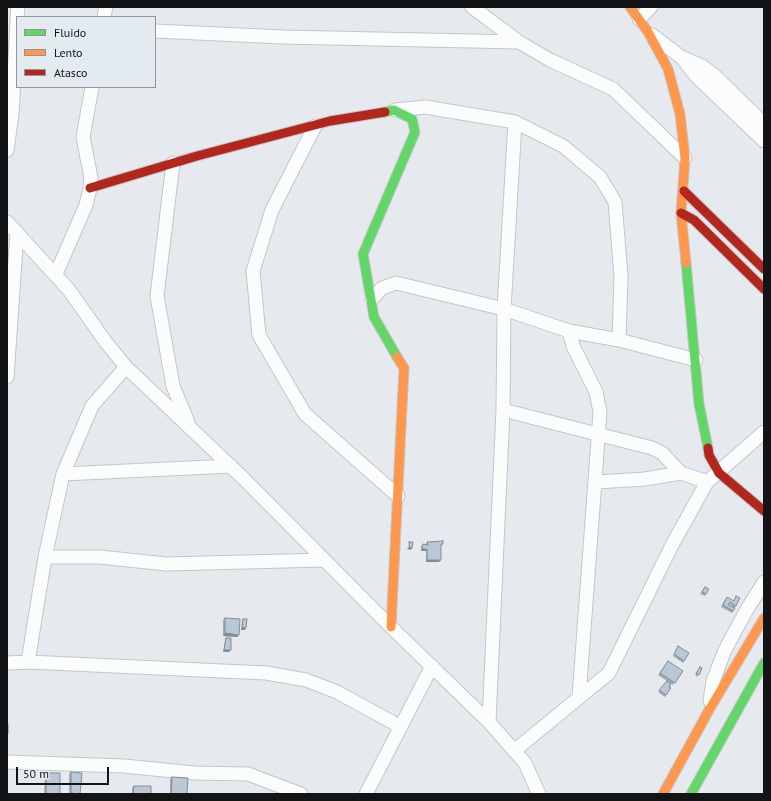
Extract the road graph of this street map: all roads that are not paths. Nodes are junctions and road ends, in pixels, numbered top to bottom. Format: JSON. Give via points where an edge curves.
{"nodes":[{"id":1,"x":472,"y":7,"type":"edge"},
{"id":2,"x":630,"y":7,"type":"edge"},
{"id":3,"x":651,"y":7,"type":"edge"},
{"id":4,"x":639,"y":19,"type":"junction"},
{"id":5,"x":16,"y":27,"type":"edge"},
{"id":6,"x":156,"y":31,"type":"edge"},
{"id":7,"x":648,"y":32,"type":"junction"},
{"id":8,"x":519,"y":42,"type":"junction"},
{"id":9,"x":681,"y":56,"type":"junction"},
{"id":10,"x":10,"y":61,"type":"edge"},
{"id":11,"x":92,"y":88,"type":"edge"},
{"id":12,"x":394,"y":110,"type":"junction"},
{"id":13,"x":515,"y":122,"type":"junction"},
{"id":14,"x":764,"y":124,"type":"edge"},
{"id":15,"x":315,"y":126,"type":"junction"},
{"id":16,"x":764,"y":141,"type":"edge"},
{"id":17,"x":7,"y":150,"type":"edge"},
{"id":18,"x":685,"y":158,"type":"junction"},
{"id":19,"x":173,"y":163,"type":"junction"},
{"id":20,"x":90,"y":188,"type":"junction"},
{"id":21,"x":684,"y":191,"type":"junction"},
{"id":22,"x":681,"y":213,"type":"junction"},
{"id":23,"x":7,"y":222,"type":"edge"},
{"id":24,"x":17,"y":232,"type":"junction"},
{"id":25,"x":764,"y":269,"type":"edge"},
{"id":26,"x":56,"y":274,"type":"junction"},
{"id":27,"x":764,"y":289,"type":"edge"},
{"id":28,"x":372,"y":300,"type":"junction"},
{"id":29,"x":504,"y":310,"type":"junction"},
{"id":30,"x":569,"y":331,"type":"junction"},
{"id":31,"x":619,"y":340,"type":"junction"},
{"id":32,"x":696,"y":360,"type":"junction"},
{"id":33,"x":126,"y":367,"type":"junction"},
{"id":34,"x":7,"y":377,"type":"edge"},
{"id":35,"x":502,"y":410,"type":"junction"},
{"id":36,"x":191,"y":428,"type":"junction"},
{"id":37,"x":764,"y":432,"type":"edge"},
{"id":38,"x":598,"y":434,"type":"junction"},
{"id":39,"x":231,"y":466,"type":"junction"},
{"id":40,"x":719,"y":473,"type":"junction"},
{"id":41,"x":63,"y":474,"type":"junction"},
{"id":42,"x":681,"y":474,"type":"junction"},
{"id":43,"x":596,"y":482,"type":"junction"},
{"id":44,"x":707,"y":482,"type":"junction"},
{"id":45,"x":398,"y":496,"type":"junction"},
{"id":46,"x":764,"y":511,"type":"edge"},
{"id":47,"x":45,"y":557,"type":"junction"},
{"id":48,"x":324,"y":560,"type":"junction"},
{"id":49,"x":764,"y":582,"type":"edge"},
{"id":50,"x":764,"y":618,"type":"edge"},
{"id":51,"x":391,"y":627,"type":"junction"},
{"id":52,"x":28,"y":662,"type":"junction"},
{"id":53,"x":7,"y":663,"type":"edge"},
{"id":54,"x":764,"y":663,"type":"edge"},
{"id":55,"x":432,"y":666,"type":"junction"},
{"id":56,"x":580,"y":697,"type":"junction"},
{"id":57,"x":709,"y":710,"type":"junction"},
{"id":58,"x":489,"y":722,"type":"junction"},
{"id":59,"x":401,"y":727,"type":"junction"},
{"id":60,"x":514,"y":751,"type":"junction"},
{"id":61,"x":7,"y":762,"type":"edge"},
{"id":62,"x":301,"y":794,"type":"edge"},
{"id":63,"x":366,"y":794,"type":"edge"},
{"id":64,"x":539,"y":794,"type":"edge"},
{"id":65,"x":663,"y":794,"type":"edge"},
{"id":66,"x":691,"y":794,"type":"edge"}],
"edges":[{"from":1,"to":8,"type":"street"},
{"from":2,"to":4,"type":"street"},
{"from":3,"to":4,"type":"street"},
{"from":4,"to":7,"type":"street"},
{"from":5,"to":10,"type":"street"},
{"from":6,"to":8,"type":"street","via":[[283,37]]},
{"from":7,"to":9,"type":"street"},
{"from":7,"to":18,"type":"street","via":[[668,69],[680,114]]},
{"from":8,"to":18,"type":"street","via":[[550,60],[613,89]]},
{"from":9,"to":14,"type":"street","via":[[714,75]]},
{"from":9,"to":16,"type":"street","via":[[696,76]]},
{"from":10,"to":17,"type":"street","via":[[12,114]]},
{"from":11,"to":20,"type":"street","via":[[83,136],[91,178]]},
{"from":12,"to":13,"type":"street","via":[[425,107]]},
{"from":12,"to":15,"type":"street"},
{"from":12,"to":28,"type":"street","via":[[412,119],[415,132],[363,254]]},
{"from":13,"to":29,"type":"street"},
{"from":13,"to":31,"type":"street","via":[[564,146],[600,177],[615,202],[621,276]]},
{"from":15,"to":19,"type":"street"},
{"from":15,"to":45,"type":"street","via":[[272,210],[252,271],[259,335],[305,414]]},
{"from":18,"to":21,"type":"street"},
{"from":19,"to":20,"type":"street"},
{"from":19,"to":36,"type":"street","via":[[157,296],[173,386]]},
{"from":20,"to":26,"type":"street","via":[[86,205]]},
{"from":21,"to":22,"type":"street"},
{"from":21,"to":25,"type":"street"},
{"from":22,"to":27,"type":"street","via":[[694,220]]},
{"from":22,"to":32,"type":"street"},
{"from":23,"to":24,"type":"street"},
{"from":24,"to":26,"type":"street"},
{"from":24,"to":34,"type":"street"},
{"from":26,"to":33,"type":"street"},
{"from":28,"to":29,"type":"street","via":[[382,288],[396,283]]},
{"from":28,"to":45,"type":"street","via":[[374,317],[404,368]]},
{"from":29,"to":30,"type":"street"},
{"from":29,"to":35,"type":"street"},
{"from":30,"to":31,"type":"street"},
{"from":30,"to":38,"type":"street","via":[[572,346],[596,392],[600,412]]},
{"from":31,"to":32,"type":"street"},
{"from":32,"to":40,"type":"street","via":[[699,404],[709,455]]},
{"from":33,"to":36,"type":"street"},
{"from":33,"to":41,"type":"street","via":[[92,406]]},
{"from":35,"to":38,"type":"street"},
{"from":35,"to":58,"type":"street"},
{"from":36,"to":39,"type":"street"},
{"from":37,"to":40,"type":"street"},
{"from":38,"to":42,"type":"street","via":[[652,448],[662,453]]},
{"from":38,"to":43,"type":"street"},
{"from":39,"to":41,"type":"street"},
{"from":39,"to":48,"type":"street"},
{"from":40,"to":44,"type":"street"},
{"from":40,"to":46,"type":"street"},
{"from":41,"to":47,"type":"street"},
{"from":42,"to":43,"type":"street"},
{"from":42,"to":44,"type":"street"},
{"from":43,"to":56,"type":"street"},
{"from":44,"to":56,"type":"street","via":[[672,545],[609,672]]},
{"from":45,"to":51,"type":"street"},
{"from":47,"to":48,"type":"street","via":[[100,558],[166,564]]},
{"from":47,"to":52,"type":"street"},
{"from":48,"to":51,"type":"street"},
{"from":49,"to":57,"type":"street","via":[[725,650],[713,680]]},
{"from":50,"to":57,"type":"street"},
{"from":51,"to":55,"type":"street"},
{"from":52,"to":53,"type":"street"},
{"from":52,"to":59,"type":"street","via":[[266,673],[306,680],[337,692]]},
{"from":54,"to":66,"type":"street"},
{"from":55,"to":58,"type":"street"},
{"from":55,"to":59,"type":"street"},
{"from":56,"to":60,"type":"street"},
{"from":57,"to":65,"type":"street"},
{"from":58,"to":60,"type":"street"},
{"from":59,"to":63,"type":"street"},
{"from":60,"to":64,"type":"street","via":[[525,763]]},
{"from":61,"to":62,"type":"street","via":[[248,774]]}]}
